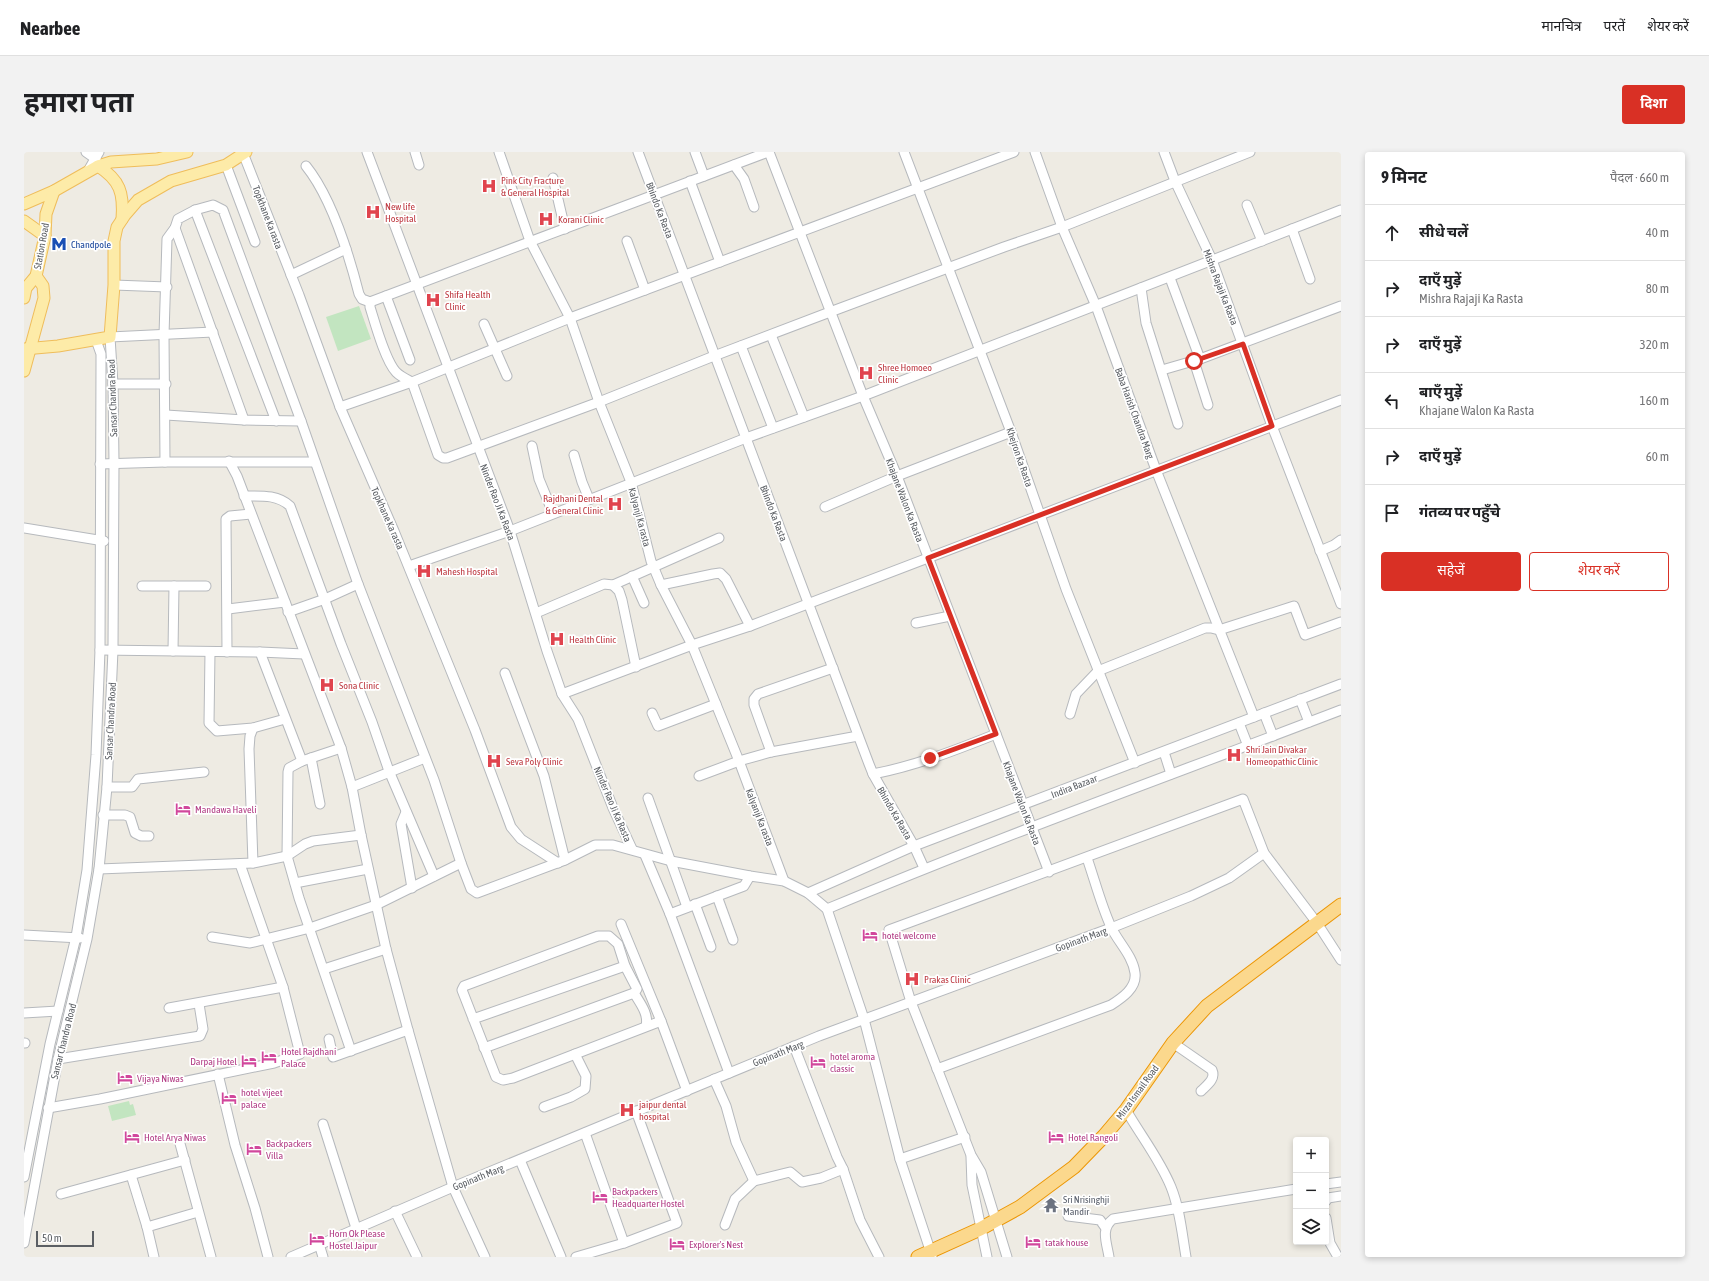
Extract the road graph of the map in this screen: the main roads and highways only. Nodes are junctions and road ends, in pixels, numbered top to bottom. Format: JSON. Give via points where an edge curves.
{"nodes":[{"id":1,"x":188,"y":152,"type":"edge"},
{"id":2,"x":244,"y":153,"type":"edge"},
{"id":3,"x":95,"y":162,"type":"edge"},
{"id":4,"x":54,"y":191,"type":"junction"},
{"id":5,"x":24,"y":204,"type":"edge"},
{"id":6,"x":122,"y":219,"type":"junction"},
{"id":7,"x":24,"y":221,"type":"edge"},
{"id":8,"x":44,"y":236,"type":"junction"},
{"id":9,"x":36,"y":276,"type":"junction"},
{"id":10,"x":24,"y":298,"type":"edge"},
{"id":11,"x":27,"y":348,"type":"edge"},
{"id":12,"x":24,"y":371,"type":"edge"},
{"id":13,"x":1341,"y":905,"type":"edge"},
{"id":14,"x":932,"y":1254,"type":"edge"},
{"id":15,"x":918,"y":1257,"type":"edge"}],
"edges":[{"from":1,"to":3,"type":"main road","via":[[157,159]]},
{"from":2,"to":6,"type":"main road","name":"Sansar Chandra Road","via":[[226,165],[171,181],[138,200]]},
{"from":3,"to":4,"type":"main road"},
{"from":3,"to":6,"type":"main road","via":[[110,174],[120,188]]},
{"from":4,"to":5,"type":"main road"},
{"from":4,"to":8,"type":"main road","name":"Station Road","via":[[46,214]]},
{"from":6,"to":11,"type":"main road","name":"Sansar Chandra Road","via":[[114,241],[110,337],[58,346]]},
{"from":7,"to":8,"type":"main road"},
{"from":8,"to":9,"type":"main road","name":"Station Road"},
{"from":9,"to":10,"type":"main road","name":"Station Road","via":[[26,288]]},
{"from":9,"to":11,"type":"main road","via":[[43,286],[44,298]]},
{"from":11,"to":12,"type":"main road"},
{"from":13,"to":14,"type":"highway","name":"Mirza Ismail Road","via":[[1207,1006],[1173,1043],[1126,1110],[1074,1167],[1020,1208]]},
{"from":14,"to":15,"type":"highway","name":"Mirza Ismail Road"}]}
